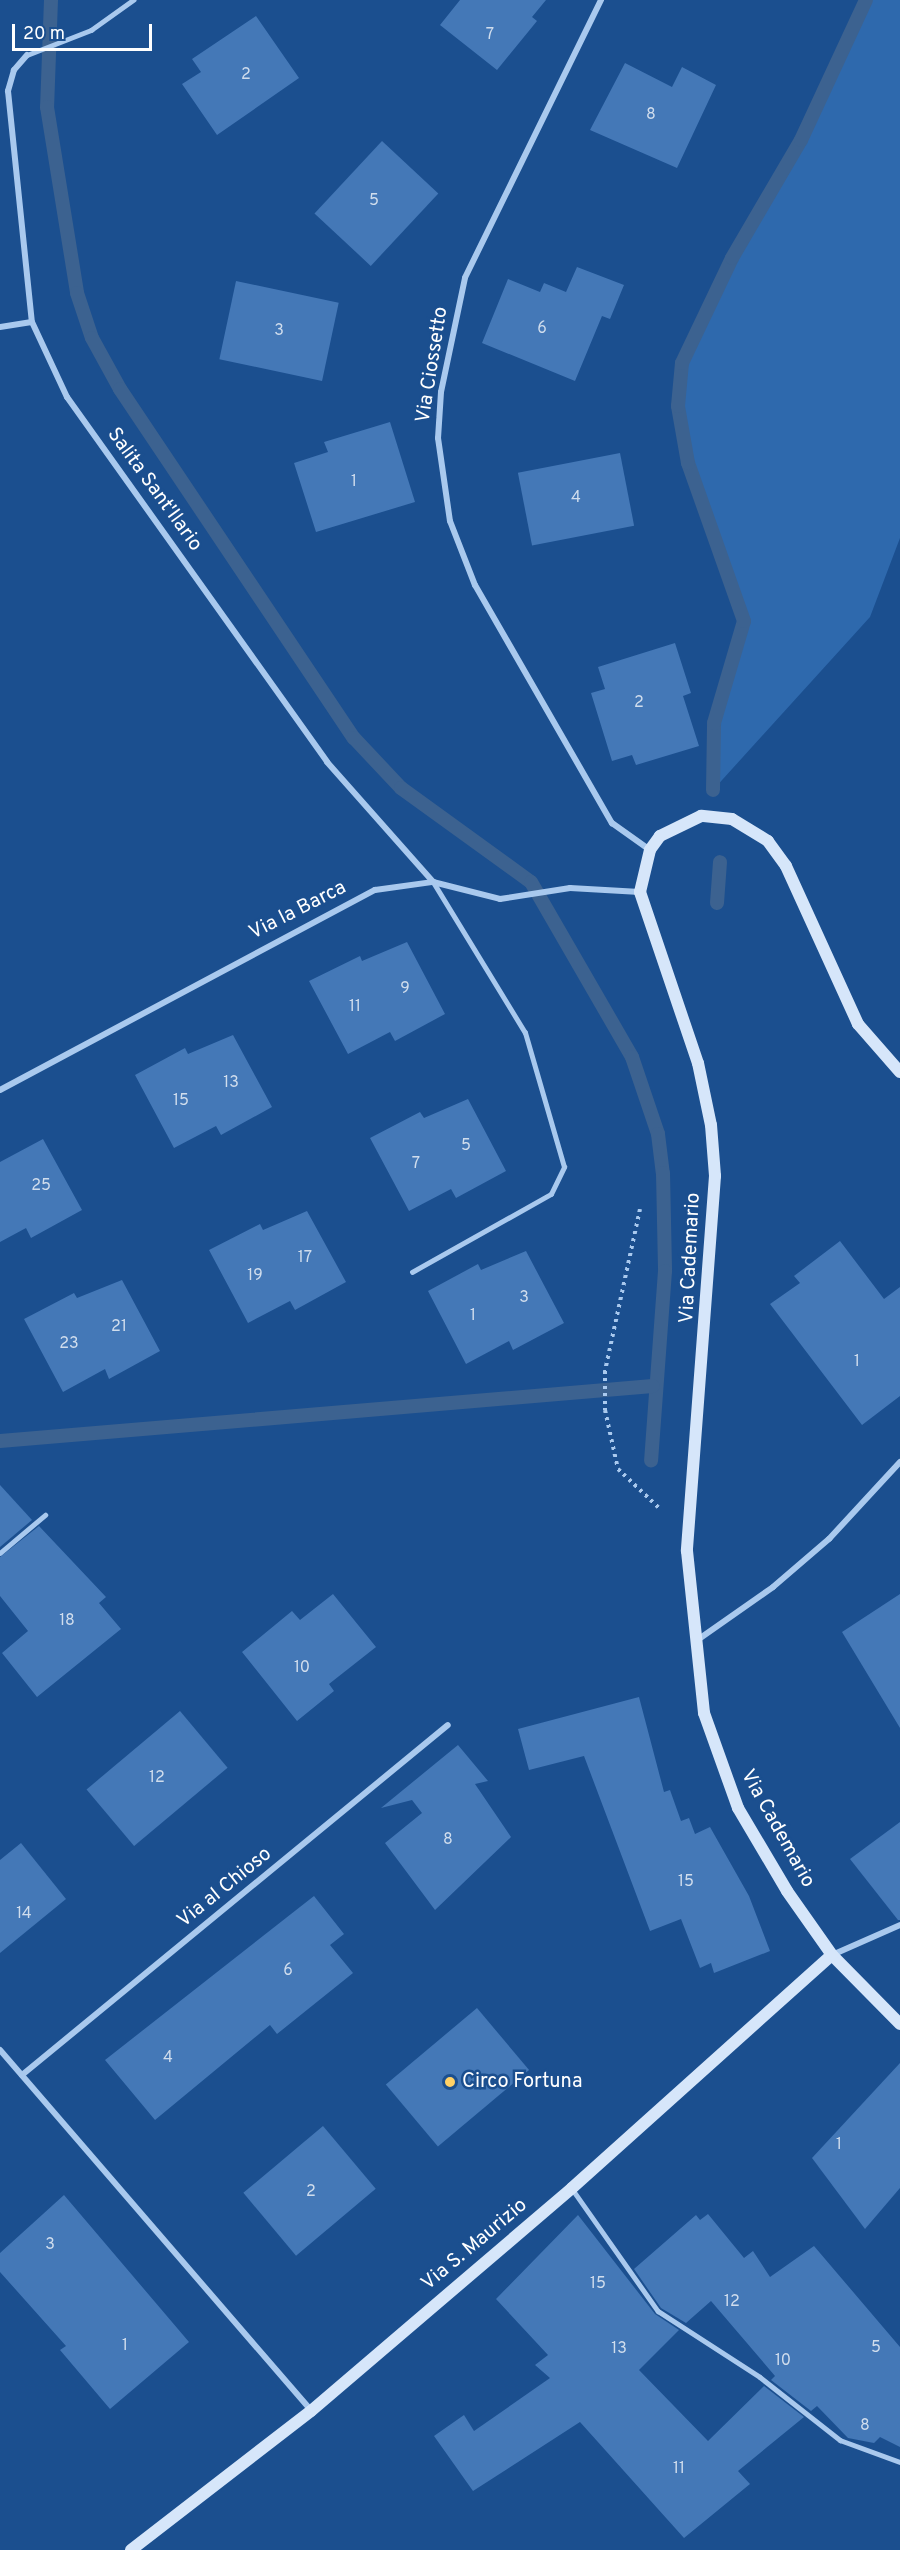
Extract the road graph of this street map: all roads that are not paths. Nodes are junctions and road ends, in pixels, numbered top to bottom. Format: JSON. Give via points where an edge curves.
{"nodes":[{"id":1,"x":133,"y":0,"type":"edge"},
{"id":2,"x":601,"y":0,"type":"edge"},
{"id":3,"x":27,"y":55,"type":"joint"},
{"id":4,"x":32,"y":322,"type":"junction"},
{"id":5,"x":0,"y":327,"type":"edge"},
{"id":6,"x":650,"y":850,"type":"junction"},
{"id":7,"x":433,"y":882,"type":"junction"},
{"id":8,"x":640,"y":892,"type":"junction"},
{"id":9,"x":900,"y":1072,"type":"edge"},
{"id":10,"x":0,"y":1090,"type":"edge"},
{"id":11,"x":412,"y":1272,"type":"dead end"},
{"id":12,"x":900,"y":1462,"type":"edge"},
{"id":13,"x":45,"y":1515,"type":"dead end"},
{"id":14,"x":0,"y":1553,"type":"edge"},
{"id":15,"x":693,"y":1643,"type":"junction"},
{"id":16,"x":448,"y":1725,"type":"dead end"},
{"id":17,"x":900,"y":1925,"type":"edge"},
{"id":18,"x":832,"y":1955,"type":"junction"},
{"id":19,"x":900,"y":2024,"type":"edge"},
{"id":20,"x":0,"y":2050,"type":"edge"},
{"id":21,"x":22,"y":2075,"type":"junction"},
{"id":22,"x":572,"y":2188,"type":"junction"},
{"id":23,"x":311,"y":2411,"type":"junction"},
{"id":24,"x":900,"y":2462,"type":"edge"},
{"id":25,"x":131,"y":2550,"type":"edge"}],
"edges":[{"from":1,"to":3,"type":"lane","via":[[91,30],[79,31]]},
{"from":2,"to":6,"type":"street","name":"Via Ciossetto","via":[[465,278],[441,392],[438,438],[450,521],[475,585],[612,823]]},
{"from":3,"to":4,"type":"street","name":"Salita Sant'Ilario","via":[[14,70],[8,91]]},
{"from":4,"to":5,"type":"street"},
{"from":4,"to":7,"type":"street","name":"Salita Sant'Ilario","via":[[68,397],[327,762]]},
{"from":6,"to":8,"type":"street"},
{"from":6,"to":9,"type":"street","via":[[673,826],[701,816],[732,819],[768,841],[786,866],[858,1024]]},
{"from":7,"to":8,"type":"street","name":"Via la Barca","via":[[467,894],[519,898],[555,890]]},
{"from":7,"to":10,"type":"street","name":"Via la Barca","via":[[375,890]]},
{"from":7,"to":11,"type":"lane","via":[[525,1033],[564,1167],[561,1184],[551,1194]]},
{"from":8,"to":15,"type":"street","name":"Via Cademario","via":[[698,1063],[711,1125],[713,1252],[688,1535]]},
{"from":12,"to":15,"type":"street","via":[[821,1546]]},
{"from":13,"to":14,"type":"lane"},
{"from":15,"to":18,"type":"street","name":"Via Cademario","via":[[704,1713],[738,1808]]},
{"from":16,"to":21,"type":"street","name":"Via al Chioso"},
{"from":17,"to":18,"type":"street"},
{"from":18,"to":19,"type":"street","name":"Via Cademario"},
{"from":18,"to":22,"type":"street","name":"Via S. Maurizio"},
{"from":20,"to":21,"type":"street"},
{"from":21,"to":23,"type":"street"},
{"from":22,"to":23,"type":"street","name":"Via S. Maurizio"},
{"from":22,"to":24,"type":"lane","via":[[658,2311],[760,2377],[840,2440]]},
{"from":23,"to":25,"type":"street","name":"Via S. Maurizio"}]}
